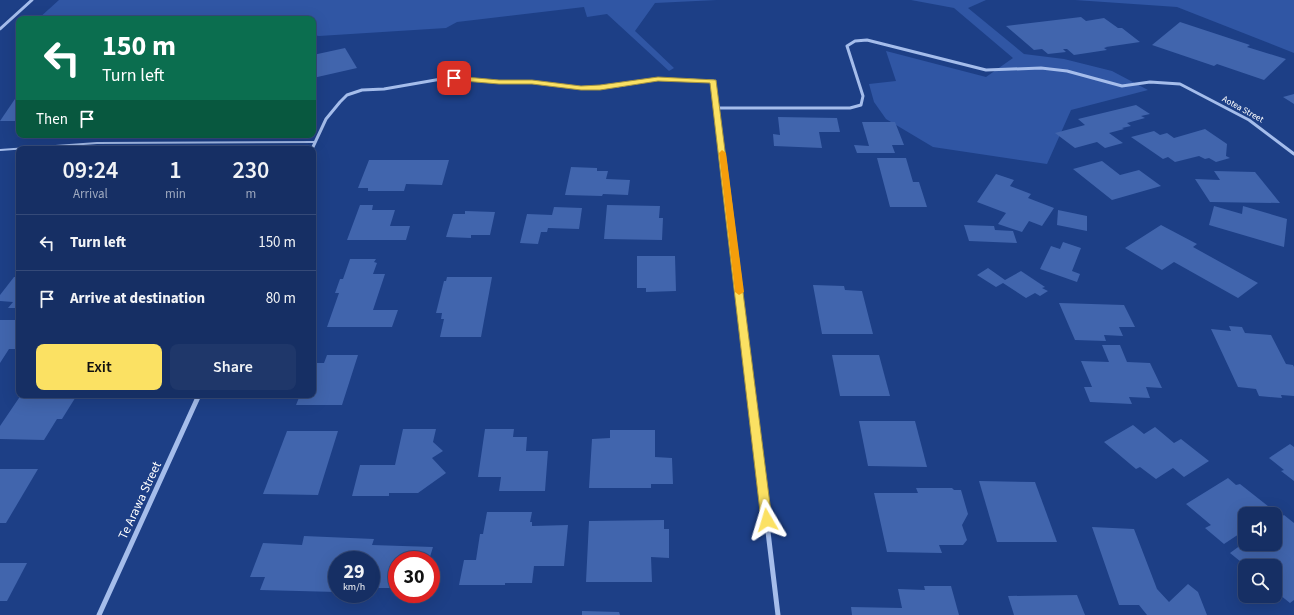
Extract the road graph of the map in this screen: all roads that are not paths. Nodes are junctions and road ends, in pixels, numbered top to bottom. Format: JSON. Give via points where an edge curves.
{"nodes":[{"id":1,"x":32,"y":0,"type":"edge"},
{"id":2,"x":0,"y":29,"type":"edge"},
{"id":3,"x":717,"y":108,"type":"junction"},
{"id":4,"x":315,"y":142,"type":"junction"},
{"id":5,"x":55,"y":146,"type":"edge"},
{"id":6,"x":313,"y":146,"type":"edge"},
{"id":7,"x":16,"y":149,"type":"edge"},
{"id":8,"x":0,"y":150,"type":"edge"},
{"id":9,"x":1294,"y":154,"type":"edge"},
{"id":10,"x":198,"y":398,"type":"edge"},
{"id":11,"x":99,"y":615,"type":"edge"},
{"id":12,"x":778,"y":615,"type":"edge"}],
"edges":[{"from":1,"to":2,"type":"street"},
{"from":3,"to":4,"type":"street","via":[[713,81],[658,79],[581,88],[532,82],[438,79],[352,93],[343,98],[326,119]]},
{"from":3,"to":9,"type":"street","name":"Aotea Street","via":[[850,108],[861,105],[863,96],[847,46],[860,40],[880,42],[986,70],[1067,71],[1122,86],[1150,82],[1180,84],[1254,123]]},
{"from":3,"to":12,"type":"street"},
{"from":4,"to":5,"type":"lane","via":[[97,143]]},
{"from":4,"to":6,"type":"street"},
{"from":7,"to":8,"type":"lane"},
{"from":10,"to":11,"type":"street","name":"Te Arawa Street"}]}
